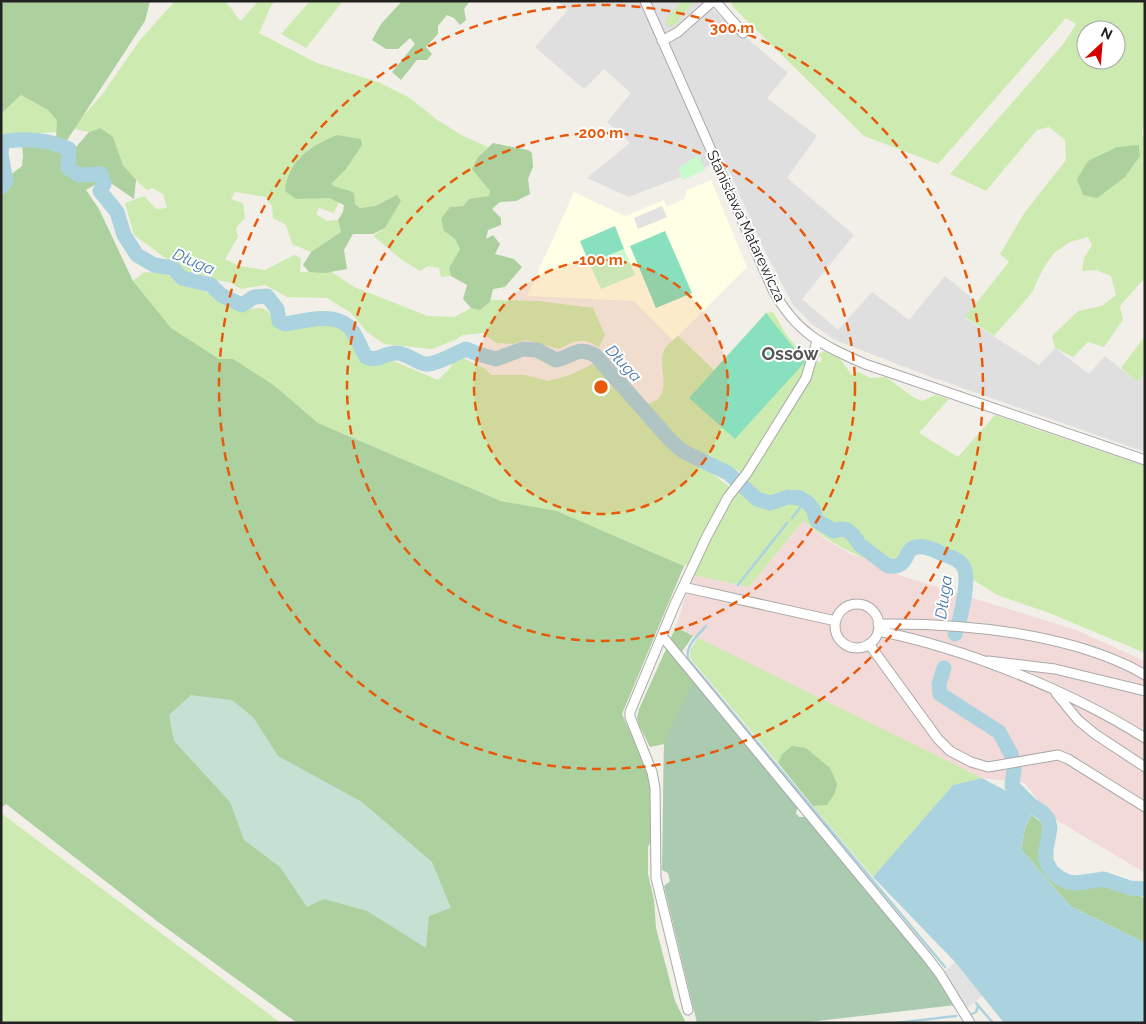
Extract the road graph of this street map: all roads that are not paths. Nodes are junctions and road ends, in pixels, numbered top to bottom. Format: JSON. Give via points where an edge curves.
{"nodes":[{"id":1,"x":645,"y":1,"type":"edge"},
{"id":2,"x":714,"y":1,"type":"edge"},
{"id":3,"x":743,"y":33,"type":"dead end"},
{"id":4,"x":662,"y":41,"type":"junction"},
{"id":5,"x":817,"y":341,"type":"junction"},
{"id":6,"x":1145,"y":460,"type":"edge"},
{"id":7,"x":683,"y":587,"type":"junction"},
{"id":8,"x":836,"y":621,"type":"junction"},
{"id":9,"x":878,"y":628,"type":"junction"},
{"id":10,"x":662,"y":636,"type":"junction"},
{"id":11,"x":869,"y":644,"type":"junction"},
{"id":12,"x":980,"y":661,"type":"junction"},
{"id":13,"x":1145,"y":675,"type":"edge"},
{"id":14,"x":1054,"y":691,"type":"junction"},
{"id":15,"x":1145,"y":691,"type":"edge"},
{"id":16,"x":1145,"y":738,"type":"edge"},
{"id":17,"x":1145,"y":767,"type":"edge"},
{"id":18,"x":1145,"y":807,"type":"edge"},
{"id":19,"x":688,"y":1010,"type":"dead end"},
{"id":20,"x":970,"y":1023,"type":"edge"}],
"edges":[{"from":1,"to":4,"type":"street","name":"Stanisława Matarewicza"},
{"from":2,"to":3,"type":"street"},
{"from":2,"to":4,"type":"street","via":[[678,32]]},
{"from":4,"to":5,"type":"street","name":"Stanisława Matarewicza","via":[[773,290],[790,318]]},
{"from":5,"to":6,"type":"street","name":"Stanisława Matarewicza","via":[[865,364]]},
{"from":5,"to":7,"type":"street","via":[[806,378],[747,473],[728,497]]},
{"from":7,"to":8,"type":"street"},
{"from":7,"to":10,"type":"street"},
{"from":8,"to":9,"type":"street","via":[[844,608],[858,604],[876,615]]},
{"from":8,"to":11,"type":"street","via":[[836,633],[845,644],[859,648]]},
{"from":9,"to":11,"type":"street"},
{"from":9,"to":12,"type":"street"},
{"from":9,"to":13,"type":"street","via":[[942,624],[1016,633],[1106,656]]},
{"from":10,"to":19,"type":"street","via":[[630,717],[653,780],[656,878]]},
{"from":10,"to":20,"type":"street","via":[[927,957]]},
{"from":11,"to":18,"type":"street","via":[[944,746],[980,766],[1001,766],[1058,755]]},
{"from":12,"to":14,"type":"street"},
{"from":12,"to":15,"type":"street","via":[[1055,669]]},
{"from":14,"to":16,"type":"street"},
{"from":14,"to":17,"type":"street","via":[[1078,720]]}]}
